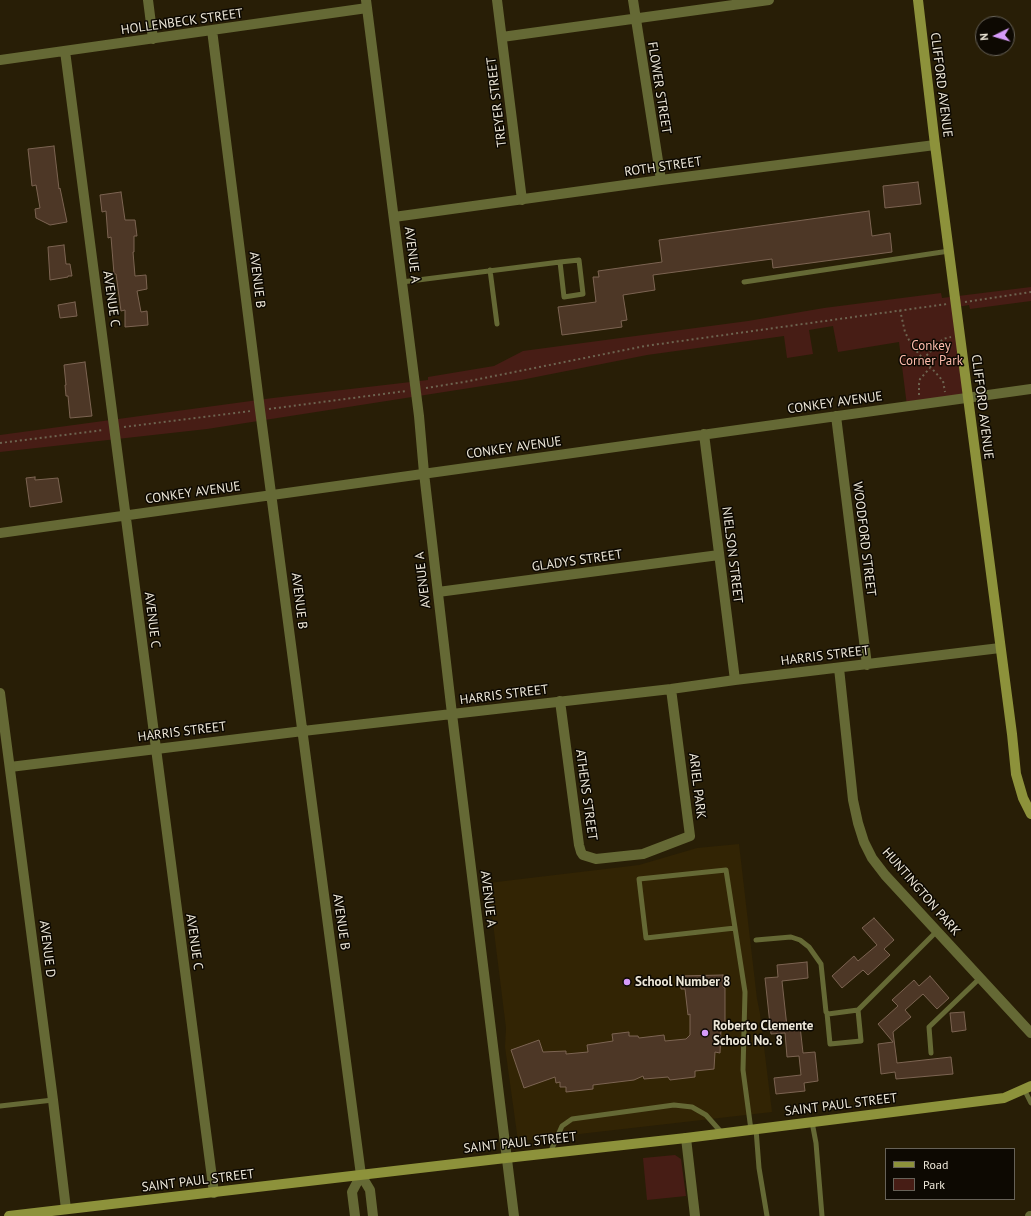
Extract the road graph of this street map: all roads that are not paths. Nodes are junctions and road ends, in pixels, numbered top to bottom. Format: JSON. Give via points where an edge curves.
{"nodes":[{"id":1,"x":148,"y":0,"type":"edge"},
{"id":2,"x":498,"y":0,"type":"edge"},
{"id":3,"x":633,"y":0,"type":"edge"},
{"id":4,"x":769,"y":0,"type":"edge"},
{"id":5,"x":918,"y":0,"type":"edge"},
{"id":6,"x":367,"y":4,"type":"edge"},
{"id":7,"x":635,"y":18,"type":"junction"},
{"id":8,"x":212,"y":30,"type":"junction"},
{"id":9,"x":502,"y":37,"type":"junction"},
{"id":10,"x":153,"y":39,"type":"junction"},
{"id":11,"x":65,"y":51,"type":"junction"},
{"id":12,"x":0,"y":60,"type":"edge"},
{"id":13,"x":935,"y":145,"type":"junction"},
{"id":14,"x":661,"y":180,"type":"junction"},
{"id":15,"x":522,"y":200,"type":"junction"},
{"id":16,"x":394,"y":217,"type":"junction"},
{"id":17,"x":949,"y":251,"type":"junction"},
{"id":18,"x":560,"y":262,"type":"junction"},
{"id":19,"x":490,"y":270,"type":"junction"},
{"id":20,"x":402,"y":282,"type":"junction"},
{"id":21,"x":744,"y":282,"type":"dead end"},
{"id":22,"x":497,"y":324,"type":"dead end"},
{"id":23,"x":1031,"y":389,"type":"edge"},
{"id":24,"x":968,"y":398,"type":"junction"},
{"id":25,"x":836,"y":416,"type":"junction"},
{"id":26,"x":704,"y":434,"type":"junction"},
{"id":27,"x":424,"y":473,"type":"junction"},
{"id":28,"x":272,"y":495,"type":"junction"},
{"id":29,"x":125,"y":515,"type":"junction"},
{"id":30,"x":0,"y":533,"type":"edge"},
{"id":31,"x":719,"y":554,"type":"junction"},
{"id":32,"x":438,"y":592,"type":"junction"},
{"id":33,"x":1000,"y":648,"type":"junction"},
{"id":34,"x":867,"y":665,"type":"junction"},
{"id":35,"x":839,"y":668,"type":"junction"},
{"id":36,"x":735,"y":680,"type":"junction"},
{"id":37,"x":671,"y":689,"type":"junction"},
{"id":38,"x":0,"y":693,"type":"edge"},
{"id":39,"x":560,"y":701,"type":"junction"},
{"id":40,"x":452,"y":714,"type":"junction"},
{"id":41,"x":303,"y":731,"type":"junction"},
{"id":42,"x":156,"y":749,"type":"junction"},
{"id":43,"x":10,"y":766,"type":"junction"},
{"id":44,"x":1031,"y":814,"type":"edge"},
{"id":45,"x":643,"y":854,"type":"joint"},
{"id":46,"x":735,"y":928,"type":"junction"},
{"id":47,"x":937,"y":931,"type":"junction"},
{"id":48,"x":756,"y":940,"type":"dead end"},
{"id":49,"x":980,"y":978,"type":"junction"},
{"id":50,"x":858,"y":1010,"type":"junction"},
{"id":51,"x":827,"y":1013,"type":"junction"},
{"id":52,"x":1031,"y":1033,"type":"edge"},
{"id":53,"x":931,"y":1053,"type":"dead end"},
{"id":54,"x":1028,"y":1088,"type":"edge"},
{"id":55,"x":53,"y":1100,"type":"junction"},
{"id":56,"x":1031,"y":1103,"type":"edge"},
{"id":57,"x":0,"y":1106,"type":"edge"},
{"id":58,"x":812,"y":1122,"type":"junction"},
{"id":59,"x":753,"y":1130,"type":"junction"},
{"id":60,"x":722,"y":1133,"type":"junction"},
{"id":61,"x":686,"y":1138,"type":"junction"},
{"id":62,"x":550,"y":1153,"type":"junction"},
{"id":63,"x":508,"y":1158,"type":"junction"},
{"id":64,"x":361,"y":1175,"type":"junction"},
{"id":65,"x":214,"y":1193,"type":"junction"},
{"id":66,"x":66,"y":1210,"type":"junction"},
{"id":67,"x":9,"y":1216,"type":"edge"},
{"id":68,"x":354,"y":1216,"type":"edge"},
{"id":69,"x":373,"y":1216,"type":"edge"},
{"id":70,"x":514,"y":1216,"type":"edge"},
{"id":71,"x":695,"y":1216,"type":"edge"},
{"id":72,"x":767,"y":1216,"type":"edge"},
{"id":73,"x":822,"y":1216,"type":"edge"}],
"edges":[{"from":1,"to":10,"type":"street"},
{"from":2,"to":9,"type":"street","name":"TREYER STREET"},
{"from":3,"to":7,"type":"street","name":"FLOWER STREET"},
{"from":4,"to":7,"type":"street"},
{"from":5,"to":13,"type":"main road","name":"CLIFFORD AVENUE"},
{"from":6,"to":8,"type":"street","name":"HOLLENBECK STREET"},
{"from":6,"to":16,"type":"street","name":"AVENUE A"},
{"from":7,"to":9,"type":"street"},
{"from":7,"to":14,"type":"street","name":"FLOWER STREET"},
{"from":8,"to":10,"type":"street","name":"HOLLENBECK STREET"},
{"from":8,"to":28,"type":"street","name":"AVENUE B"},
{"from":9,"to":15,"type":"street","name":"TREYER STREET"},
{"from":10,"to":11,"type":"street","name":"HOLLENBECK STREET"},
{"from":11,"to":12,"type":"street","name":"HOLLENBECK STREET"},
{"from":11,"to":29,"type":"street","name":"AVENUE C"},
{"from":13,"to":14,"type":"street","name":"ROTH STREET"},
{"from":13,"to":17,"type":"main road","name":"CLIFFORD AVENUE"},
{"from":14,"to":15,"type":"street","name":"ROTH STREET"},
{"from":15,"to":16,"type":"street","name":"ROTH STREET"},
{"from":16,"to":20,"type":"street","name":"AVENUE A"},
{"from":17,"to":21,"type":"lane"},
{"from":17,"to":24,"type":"main road","name":"CLIFFORD AVENUE"},
{"from":18,"to":18,"type":"lane","via":[[564,297],[583,294],[579,260]]},
{"from":18,"to":19,"type":"lane"},
{"from":19,"to":20,"type":"lane"},
{"from":19,"to":22,"type":"lane"},
{"from":20,"to":27,"type":"street","name":"AVENUE A"},
{"from":23,"to":24,"type":"street","name":"CONKEY AVENUE"},
{"from":24,"to":25,"type":"street","name":"CONKEY AVENUE"},
{"from":24,"to":33,"type":"main road","name":"CLIFFORD AVENUE"},
{"from":25,"to":26,"type":"street","name":"CONKEY AVENUE"},
{"from":25,"to":34,"type":"street","name":"WOODFORD STREET"},
{"from":26,"to":27,"type":"street","name":"CONKEY AVENUE"},
{"from":26,"to":31,"type":"street","name":"NIELSON STREET"},
{"from":27,"to":28,"type":"street","name":"CONKEY AVENUE"},
{"from":27,"to":32,"type":"street","name":"AVENUE A"},
{"from":28,"to":29,"type":"street","name":"CONKEY AVENUE"},
{"from":28,"to":41,"type":"street","name":"AVENUE B"},
{"from":29,"to":30,"type":"street","name":"CONKEY AVENUE"},
{"from":29,"to":42,"type":"street","name":"AVENUE C"},
{"from":31,"to":32,"type":"street","name":"GLADYS STREET"},
{"from":31,"to":36,"type":"street","name":"NIELSON STREET"},
{"from":32,"to":40,"type":"street","name":"AVENUE A"},
{"from":33,"to":34,"type":"street","name":"HARRIS STREET"},
{"from":33,"to":44,"type":"main road","name":"CLIFFORD AVENUE","via":[[1016,774]]},
{"from":34,"to":35,"type":"street","name":"HARRIS STREET"},
{"from":35,"to":36,"type":"street","name":"HARRIS STREET"},
{"from":35,"to":47,"type":"street","name":"HUNTINGTON PARK","via":[[854,800],[864,842],[872,858]]},
{"from":36,"to":37,"type":"street","name":"HARRIS STREET"},
{"from":37,"to":39,"type":"street","name":"HARRIS STREET"},
{"from":37,"to":45,"type":"street","name":"ARIEL PARK","via":[[690,836]]},
{"from":38,"to":43,"type":"street","name":"AVENUE D"},
{"from":39,"to":40,"type":"street","name":"HARRIS STREET"},
{"from":39,"to":45,"type":"street","name":"ATHENS STREET","via":[[581,852],[596,859]]},
{"from":40,"to":41,"type":"street","name":"HARRIS STREET"},
{"from":40,"to":63,"type":"street","name":"AVENUE A"},
{"from":41,"to":42,"type":"street","name":"HARRIS STREET"},
{"from":41,"to":64,"type":"street","name":"AVENUE B"},
{"from":42,"to":43,"type":"street","name":"HARRIS STREET"},
{"from":42,"to":65,"type":"street","name":"AVENUE C"},
{"from":43,"to":55,"type":"street","name":"AVENUE D"},
{"from":46,"to":46,"type":"lane","via":[[726,870],[639,879],[646,938]]},
{"from":46,"to":59,"type":"lane","via":[[745,992],[743,1070]]},
{"from":47,"to":49,"type":"street","name":"HUNTINGTON PARK"},
{"from":47,"to":50,"type":"lane"},
{"from":48,"to":51,"type":"lane","via":[[791,937],[809,947],[821,964]]},
{"from":49,"to":52,"type":"street","name":"HUNTINGTON PARK"},
{"from":49,"to":53,"type":"lane","via":[[929,1027]]},
{"from":50,"to":51,"type":"lane"},
{"from":50,"to":51,"type":"lane","via":[[861,1040],[830,1044]]},
{"from":54,"to":56,"type":"lane"},
{"from":54,"to":58,"type":"main road","name":"SAINT PAUL STREET","via":[[1004,1098]]},
{"from":55,"to":57,"type":"lane"},
{"from":55,"to":66,"type":"street","name":"AVENUE D"},
{"from":58,"to":59,"type":"main road","name":"SAINT PAUL STREET"},
{"from":58,"to":73,"type":"lane"},
{"from":59,"to":60,"type":"main road","name":"SAINT PAUL STREET"},
{"from":59,"to":72,"type":"lane"},
{"from":60,"to":61,"type":"main road","name":"SAINT PAUL STREET"},
{"from":60,"to":62,"type":"lane","via":[[706,1115],[692,1107],[674,1105],[572,1119],[562,1126]]},
{"from":61,"to":62,"type":"main road","name":"SAINT PAUL STREET"},
{"from":61,"to":71,"type":"street"},
{"from":62,"to":63,"type":"main road","name":"SAINT PAUL STREET"},
{"from":63,"to":64,"type":"main road","name":"SAINT PAUL STREET"},
{"from":63,"to":70,"type":"street","name":"AVENUE A"},
{"from":64,"to":65,"type":"main road","name":"SAINT PAUL STREET"},
{"from":64,"to":68,"type":"street","via":[[352,1192]]},
{"from":64,"to":69,"type":"street","via":[[370,1190]]},
{"from":65,"to":66,"type":"main road","name":"SAINT PAUL STREET"},
{"from":66,"to":67,"type":"main road","name":"SAINT PAUL STREET"}]}
